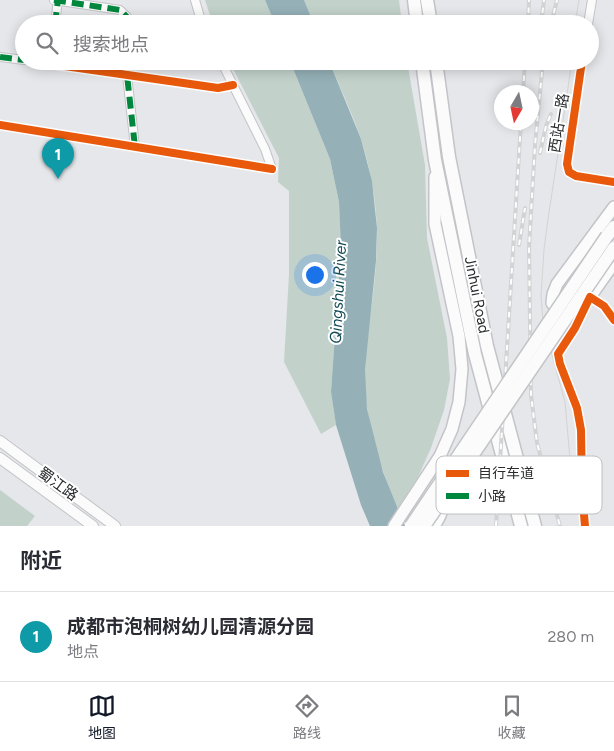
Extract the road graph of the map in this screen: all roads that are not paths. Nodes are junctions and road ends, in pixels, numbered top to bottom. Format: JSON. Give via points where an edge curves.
{"nodes":[{"id":1,"x":54,"y":0,"type":"edge"},
{"id":2,"x":58,"y":0,"type":"edge"},
{"id":3,"x":195,"y":0,"type":"edge"},
{"id":4,"x":414,"y":0,"type":"edge"},
{"id":5,"x":428,"y":0,"type":"edge"},
{"id":6,"x":592,"y":0,"type":"edge"},
{"id":7,"x":56,"y":15,"type":"edge"},
{"id":8,"x":125,"y":15,"type":"edge"},
{"id":9,"x":199,"y":15,"type":"edge"},
{"id":10,"x":416,"y":15,"type":"edge"},
{"id":11,"x":430,"y":15,"type":"edge"},
{"id":12,"x":590,"y":15,"type":"edge"},
{"id":13,"x":0,"y":57,"type":"edge"},
{"id":14,"x":15,"y":59,"type":"edge"},
{"id":15,"x":97,"y":70,"type":"edge"},
{"id":16,"x":128,"y":70,"type":"edge"},
{"id":17,"x":226,"y":70,"type":"edge"},
{"id":18,"x":423,"y":70,"type":"edge"},
{"id":19,"x":437,"y":70,"type":"edge"},
{"id":20,"x":581,"y":70,"type":"edge"},
{"id":21,"x":127,"y":75,"type":"junction"},
{"id":22,"x":233,"y":85,"type":"junction"},
{"id":23,"x":0,"y":125,"type":"edge"},
{"id":24,"x":135,"y":147,"type":"junction"},
{"id":25,"x":435,"y":160,"type":"junction"},
{"id":26,"x":614,"y":182,"type":"edge"},
{"id":27,"x":614,"y":207,"type":"edge"},
{"id":28,"x":611,"y":231,"type":"edge"},
{"id":29,"x":614,"y":248,"type":"edge"},
{"id":30,"x":614,"y":263,"type":"edge"},
{"id":31,"x":590,"y":298,"type":"junction"},
{"id":32,"x":614,"y":320,"type":"edge"},
{"id":33,"x":0,"y":441,"type":"edge"},
{"id":34,"x":440,"y":456,"type":"edge"},
{"id":35,"x":458,"y":456,"type":"edge"},
{"id":36,"x":472,"y":456,"type":"edge"},
{"id":37,"x":502,"y":456,"type":"edge"},
{"id":38,"x":516,"y":456,"type":"edge"},
{"id":39,"x":581,"y":456,"type":"edge"},
{"id":40,"x":0,"y":458,"type":"edge"},
{"id":41,"x":436,"y":462,"type":"edge"},
{"id":42,"x":436,"y":489,"type":"edge"},
{"id":43,"x":436,"y":498,"type":"edge"},
{"id":44,"x":411,"y":501,"type":"junction"},
{"id":45,"x":436,"y":508,"type":"edge"},
{"id":46,"x":441,"y":514,"type":"edge"},
{"id":47,"x":93,"y":526,"type":"edge"},
{"id":48,"x":115,"y":526,"type":"edge"},
{"id":49,"x":394,"y":526,"type":"edge"},
{"id":50,"x":411,"y":526,"type":"edge"},
{"id":51,"x":424,"y":526,"type":"edge"},
{"id":52,"x":434,"y":526,"type":"edge"}],
"edges":[{"from":1,"to":2,"type":"street"},
{"from":2,"to":7,"type":"street"},
{"from":2,"to":8,"type":"street","via":[[120,10]]},
{"from":3,"to":9,"type":"street"},
{"from":4,"to":10,"type":"main road"},
{"from":5,"to":11,"type":"main road"},
{"from":6,"to":12,"type":"street"},
{"from":13,"to":14,"type":"street"},
{"from":15,"to":21,"type":"street"},
{"from":16,"to":21,"type":"street"},
{"from":17,"to":22,"type":"street"},
{"from":18,"to":25,"type":"main road","name":"Jinhui Road"},
{"from":19,"to":38,"type":"main road","name":"Jinhui Road","via":[[449,157],[487,346]]},
{"from":20,"to":26,"type":"street","name":"西站一路","via":[[567,164],[569,172]]},
{"from":21,"to":22,"type":"street","via":[[218,88]]},
{"from":21,"to":24,"type":"street"},
{"from":22,"to":24,"type":"street","via":[[272,168]]},
{"from":23,"to":24,"type":"street"},
{"from":25,"to":34,"type":"main road","via":[[435,224],[459,336],[462,369],[459,402]]},
{"from":25,"to":37,"type":"main road","name":"Jinhui Road","via":[[475,354]]},
{"from":27,"to":31,"type":"main road","via":[[557,284],[552,303],[560,312],[572,314]]},
{"from":28,"to":35,"type":"main road","bridge":true},
{"from":29,"to":36,"type":"main road","bridge":true},
{"from":30,"to":31,"type":"main road"},
{"from":31,"to":32,"type":"street","via":[[604,306]]},
{"from":31,"to":39,"type":"street","via":[[558,354],[577,408]]},
{"from":33,"to":48,"type":"street","name":"蜀江路"},
{"from":40,"to":47,"type":"street","name":"蜀江路"},
{"from":41,"to":44,"type":"main road"},
{"from":42,"to":50,"type":"main road","bridge":true},
{"from":43,"to":44,"type":"main road","via":[[422,494]]},
{"from":44,"to":49,"type":"main road"},
{"from":45,"to":51,"type":"main road","bridge":true},
{"from":46,"to":52,"type":"main road"}]}
